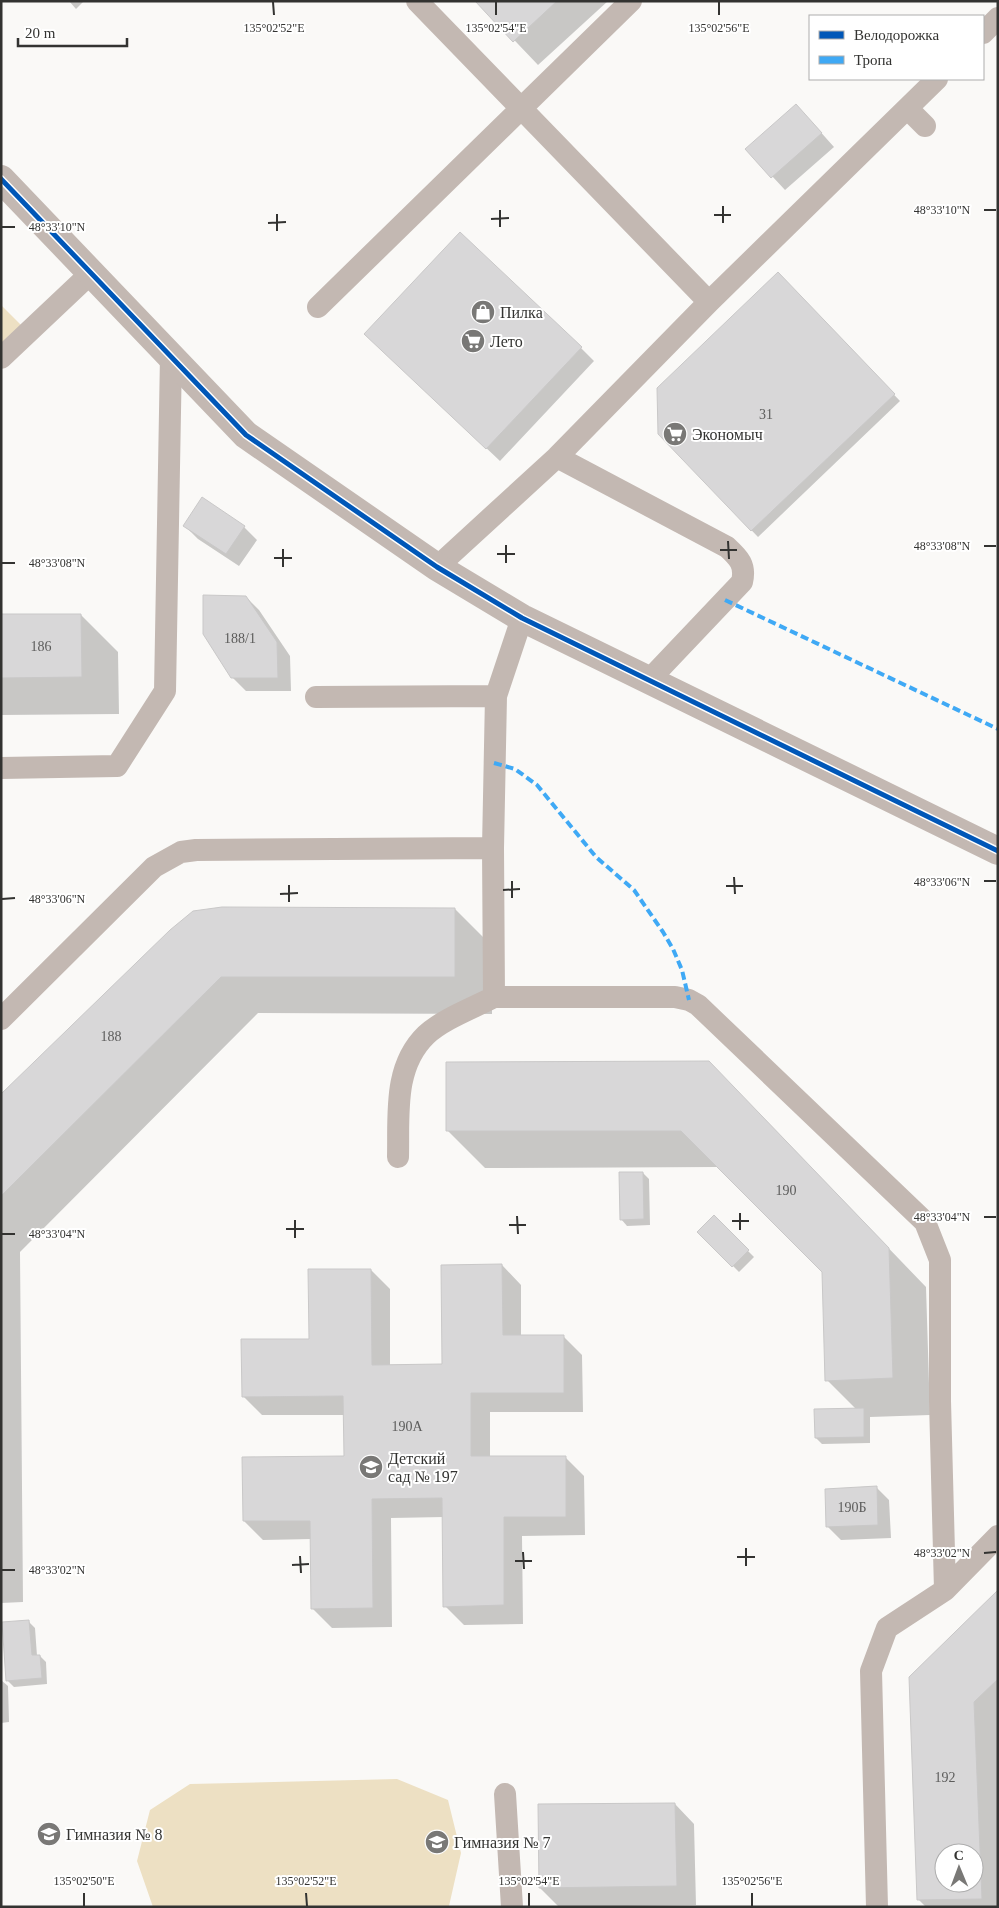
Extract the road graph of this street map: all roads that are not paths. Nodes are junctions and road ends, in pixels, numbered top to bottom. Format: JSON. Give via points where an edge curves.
{"nodes":[{"id":1,"x":417,"y":1,"type":"edge"},
{"id":2,"x":631,"y":1,"type":"edge"},
{"id":3,"x":998,"y":18,"type":"edge"},
{"id":4,"x":984,"y":32,"type":"edge"},
{"id":5,"x":937,"y":80,"type":"edge"},
{"id":6,"x":521,"y":109,"type":"junction"},
{"id":7,"x":908,"y":109,"type":"junction"},
{"id":8,"x":925,"y":126,"type":"dead end"},
{"id":9,"x":1,"y":179,"type":"edge"},
{"id":10,"x":91,"y":273,"type":"junction"},
{"id":11,"x":709,"y":302,"type":"junction"},
{"id":12,"x":318,"y":307,"type":"dead end"},
{"id":13,"x":171,"y":356,"type":"junction"},
{"id":14,"x":1,"y":358,"type":"edge"},
{"id":15,"x":557,"y":457,"type":"junction"},
{"id":16,"x":436,"y":567,"type":"junction"},
{"id":17,"x":522,"y":618,"type":"junction"},
{"id":18,"x":649,"y":680,"type":"junction"},
{"id":19,"x":316,"y":696,"type":"dead end"},
{"id":20,"x":496,"y":696,"type":"junction"},
{"id":21,"x":1,"y":768,"type":"edge"},
{"id":22,"x":493,"y":848,"type":"junction"},
{"id":23,"x":998,"y":851,"type":"edge"},
{"id":24,"x":494,"y":997,"type":"junction"},
{"id":25,"x":1,"y":1019,"type":"edge"},
{"id":26,"x":398,"y":1157,"type":"dead end"},
{"id":27,"x":998,"y":1536,"type":"edge"},
{"id":28,"x":945,"y":1590,"type":"junction"},
{"id":29,"x":505,"y":1794,"type":"dead end"},
{"id":30,"x":877,"y":1906,"type":"edge"},
{"id":31,"x":512,"y":1907,"type":"edge"}],
"edges":[{"from":1,"to":6,"type":"lane"},
{"from":2,"to":6,"type":"lane"},
{"from":3,"to":4,"type":"lane"},
{"from":5,"to":7,"type":"lane"},
{"from":6,"to":11,"type":"lane"},
{"from":6,"to":12,"type":"lane"},
{"from":7,"to":8,"type":"lane"},
{"from":7,"to":11,"type":"lane"},
{"from":9,"to":10,"type":"street"},
{"from":10,"to":13,"type":"street"},
{"from":10,"to":14,"type":"lane"},
{"from":11,"to":15,"type":"lane"},
{"from":13,"to":16,"type":"street","via":[[246,435]]},
{"from":13,"to":21,"type":"lane","via":[[165,691],[117,766]]},
{"from":15,"to":16,"type":"lane"},
{"from":15,"to":18,"type":"lane","via":[[727,547],[740,560],[745,572],[742,582]]},
{"from":16,"to":17,"type":"street"},
{"from":17,"to":18,"type":"street"},
{"from":17,"to":20,"type":"lane"},
{"from":18,"to":23,"type":"street"},
{"from":19,"to":20,"type":"lane"},
{"from":20,"to":22,"type":"lane"},
{"from":22,"to":24,"type":"lane"},
{"from":22,"to":25,"type":"lane","via":[[181,852],[154,867]]},
{"from":24,"to":26,"type":"lane","via":[[426,1035],[414,1051],[405,1066],[400,1088]]},
{"from":24,"to":28,"type":"lane","via":[[675,996],[689,1000],[698,1005],[925,1222],[940,1260]]},
{"from":27,"to":28,"type":"lane"},
{"from":28,"to":30,"type":"lane","via":[[887,1628],[870,1671]]},
{"from":29,"to":31,"type":"lane"}]}
